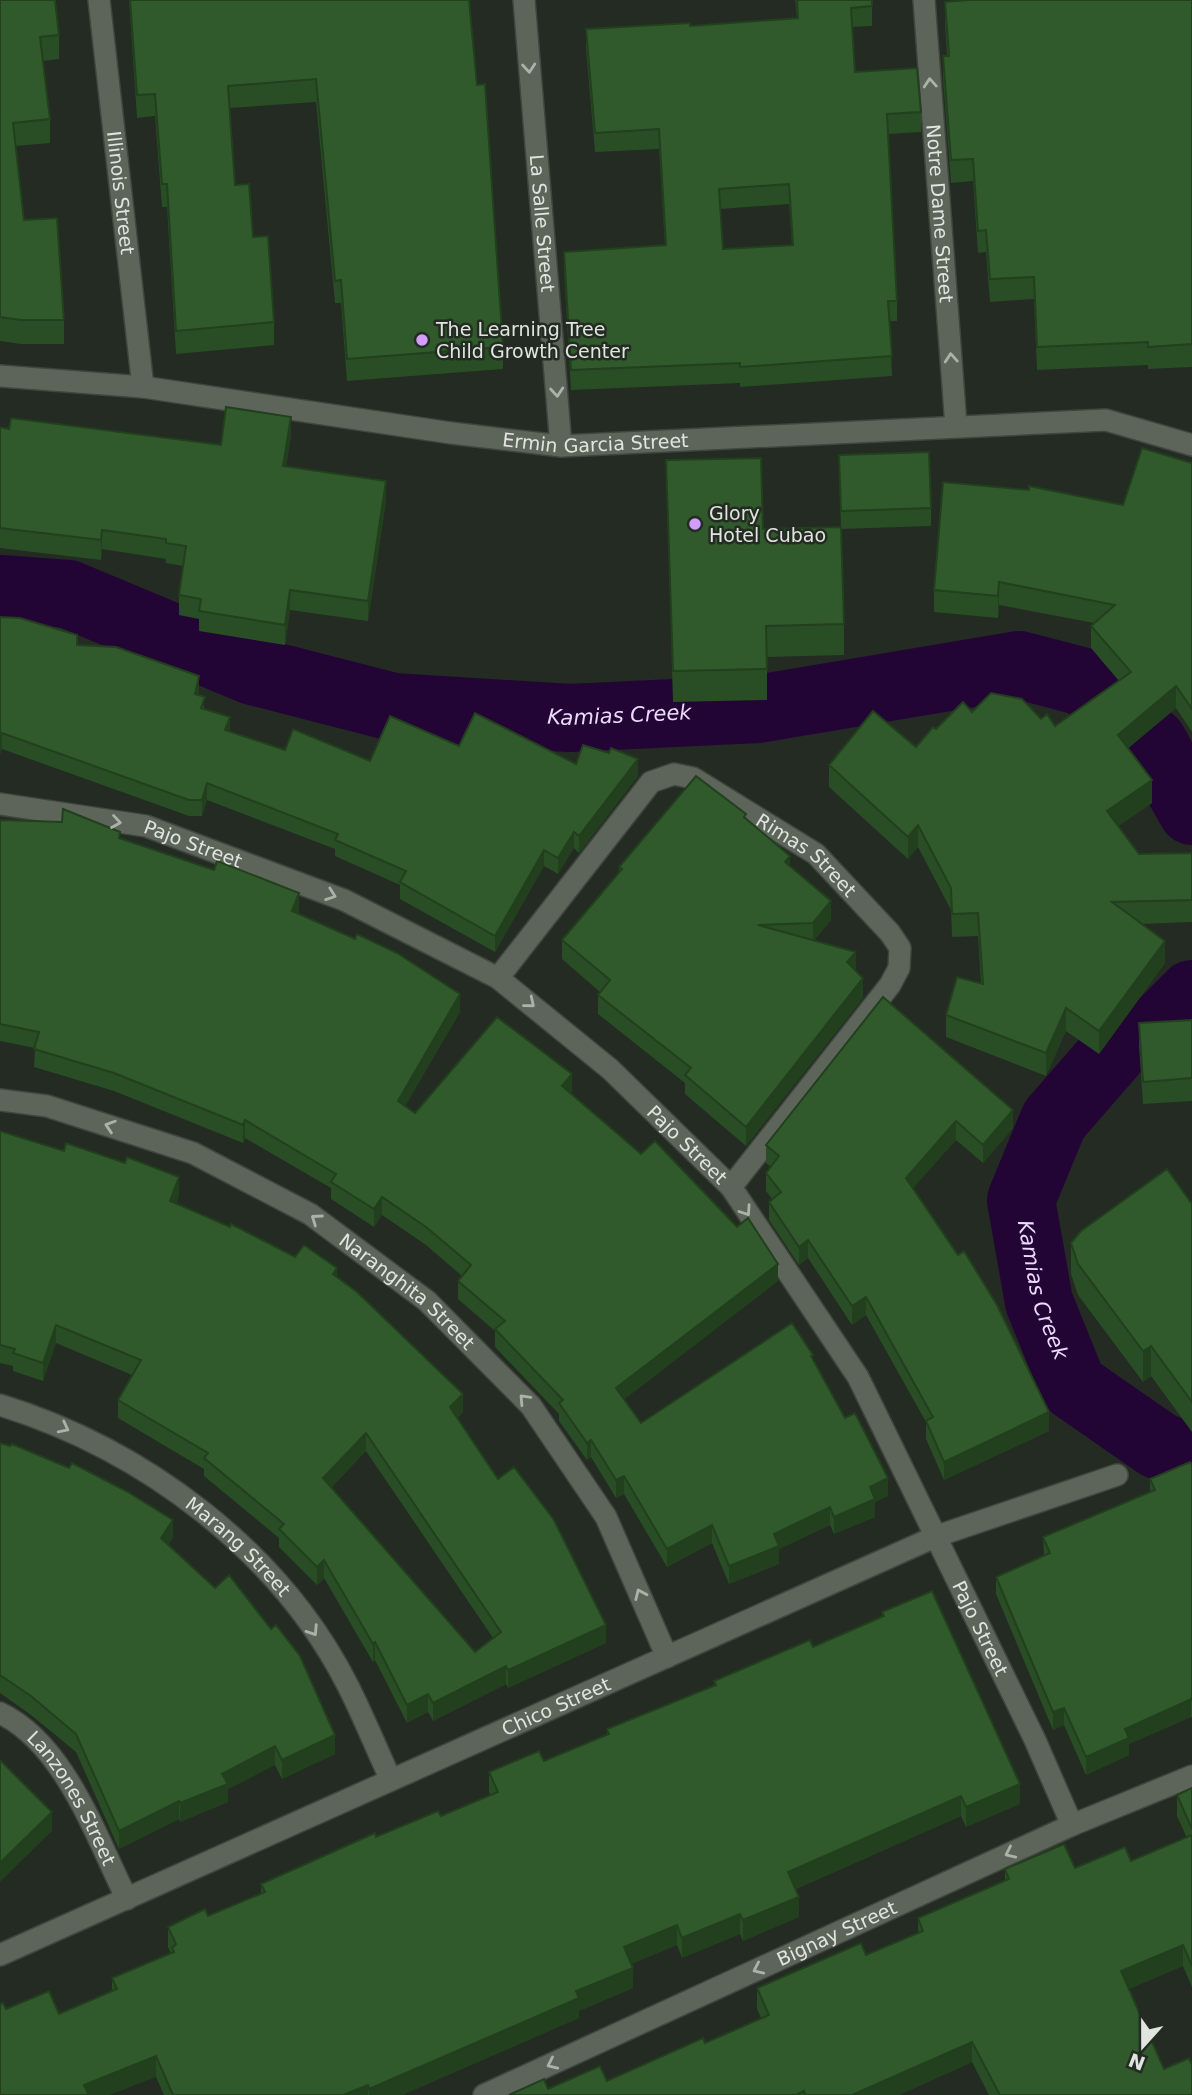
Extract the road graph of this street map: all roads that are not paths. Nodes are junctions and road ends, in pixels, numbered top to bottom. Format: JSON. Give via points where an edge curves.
{"nodes":[{"id":1,"x":99,"y":0,"type":"edge"},
{"id":2,"x":524,"y":0,"type":"edge"},
{"id":3,"x":923,"y":0,"type":"edge"},
{"id":4,"x":0,"y":376,"type":"edge"},
{"id":5,"x":143,"y":387,"type":"junction"},
{"id":6,"x":956,"y":426,"type":"junction"},
{"id":7,"x":1192,"y":445,"type":"edge"},
{"id":8,"x":561,"y":446,"type":"junction"},
{"id":9,"x":0,"y":804,"type":"edge"},
{"id":10,"x":498,"y":978,"type":"junction"},
{"id":11,"x":0,"y":1100,"type":"edge"},
{"id":12,"x":731,"y":1187,"type":"junction"},
{"id":13,"x":0,"y":1405,"type":"edge"},
{"id":14,"x":1117,"y":1475,"type":"dead end"},
{"id":15,"x":937,"y":1536,"type":"junction"},
{"id":16,"x":667,"y":1657,"type":"junction"},
{"id":17,"x":0,"y":1713,"type":"edge"},
{"id":18,"x":1192,"y":1776,"type":"edge"},
{"id":19,"x":391,"y":1780,"type":"junction"},
{"id":20,"x":1072,"y":1825,"type":"junction"},
{"id":21,"x":127,"y":1899,"type":"junction"},
{"id":22,"x":0,"y":1955,"type":"edge"},
{"id":23,"x":484,"y":2095,"type":"edge"}],
"edges":[{"from":1,"to":5,"type":"street","name":"Illinois Street"},
{"from":2,"to":8,"type":"street","name":"La Salle Street","one_way":true},
{"from":6,"to":3,"type":"street","name":"Notre Dame Street","one_way":true},
{"from":4,"to":5,"type":"street","name":"Ermin Garcia Street"},
{"from":5,"to":8,"type":"street","name":"Ermin Garcia Street"},
{"from":6,"to":7,"type":"street","name":"Ermin Garcia Street","via":[[1105,420]]},
{"from":6,"to":8,"type":"street","name":"Ermin Garcia Street"},
{"from":9,"to":10,"type":"street","name":"Pajo Street","one_way":true,"via":[[146,826],[344,900]]},
{"from":10,"to":12,"type":"street","name":"Pajo Street","one_way":true,"via":[[610,1069]]},
{"from":10,"to":12,"type":"street","name":"Rimas Street","via":[[652,782],[674,774],[693,778],[816,854],[890,933],[900,948],[899,968]]},
{"from":16,"to":11,"type":"street","name":"Naranghita Street","one_way":true,"via":[[606,1517],[531,1406],[427,1301],[310,1214],[193,1153],[47,1106]]},
{"from":12,"to":15,"type":"street","name":"Pajo Street","one_way":true,"via":[[858,1377]]},
{"from":13,"to":19,"type":"street","name":"Marang Street","one_way":true,"via":[[51,1421],[135,1464],[219,1524],[290,1597],[346,1682]]},
{"from":14,"to":15,"type":"street","name":"Chico Street"},
{"from":15,"to":16,"type":"street","name":"Chico Street"},
{"from":15,"to":20,"type":"street","name":"Pajo Street"},
{"from":16,"to":19,"type":"street","name":"Chico Street"},
{"from":17,"to":21,"type":"street","name":"Lanzones Street","via":[[16,1721],[66,1777]]},
{"from":18,"to":20,"type":"street","name":"Bignay Street"},
{"from":19,"to":21,"type":"street","name":"Chico Street"},
{"from":20,"to":23,"type":"street","name":"Bignay Street","one_way":true},
{"from":21,"to":22,"type":"street","name":"Chico Street"}]}
